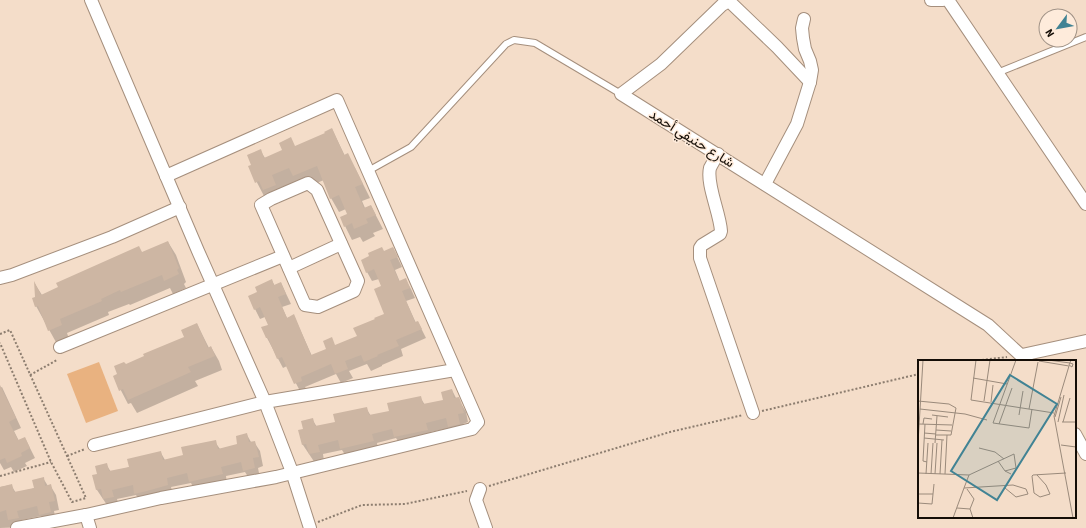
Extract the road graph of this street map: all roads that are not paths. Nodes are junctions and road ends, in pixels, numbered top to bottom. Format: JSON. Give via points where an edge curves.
{"nodes":[{"id":1,"x":91,"y":0,"type":"edge"},
{"id":2,"x":931,"y":0,"type":"edge"},
{"id":3,"x":942,"y":0,"type":"edge"},
{"id":4,"x":948,"y":0,"type":"edge"},
{"id":5,"x":804,"y":19,"type":"dead end"},
{"id":6,"x":1086,"y":37,"type":"edge"},
{"id":7,"x":998,"y":73,"type":"junction"},
{"id":8,"x":810,"y":82,"type":"junction"},
{"id":9,"x":620,"y":94,"type":"junction"},
{"id":10,"x":718,"y":154,"type":"junction"},
{"id":11,"x":368,"y":171,"type":"junction"},
{"id":12,"x":166,"y":176,"type":"junction"},
{"id":13,"x":765,"y":184,"type":"junction"},
{"id":14,"x":1086,"y":204,"type":"edge"},
{"id":15,"x":180,"y":207,"type":"junction"},
{"id":16,"x":342,"y":244,"type":"junction"},
{"id":17,"x":283,"y":256,"type":"junction"},
{"id":18,"x":289,"y":268,"type":"junction"},
{"id":19,"x":0,"y":278,"type":"edge"},
{"id":20,"x":214,"y":285,"type":"junction"},
{"id":21,"x":1086,"y":341,"type":"edge"},
{"id":22,"x":60,"y":348,"type":"dead end"},
{"id":23,"x":1025,"y":358,"type":"edge"},
{"id":24,"x":455,"y":370,"type":"junction"},
{"id":25,"x":265,"y":402,"type":"junction"},
{"id":26,"x":753,"y":413,"type":"road end"},
{"id":27,"x":1076,"y":436,"type":"edge"},
{"id":28,"x":94,"y":445,"type":"road end"},
{"id":29,"x":1086,"y":454,"type":"edge"},
{"id":30,"x":292,"y":472,"type":"junction"},
{"id":31,"x":480,"y":489,"type":"road end"},
{"id":32,"x":86,"y":515,"type":"junction"},
{"id":33,"x":309,"y":527,"type":"edge"},
{"id":34,"x":17,"y":528,"type":"edge"},
{"id":35,"x":90,"y":528,"type":"edge"},
{"id":36,"x":486,"y":528,"type":"edge"}],
"edges":[{"from":1,"to":12,"type":"street"},
{"from":2,"to":3,"type":"street"},
{"from":4,"to":7,"type":"street"},
{"from":5,"to":8,"type":"street","via":[[803,38],[812,70]]},
{"from":6,"to":7,"type":"lane"},
{"from":7,"to":14,"type":"street"},
{"from":8,"to":9,"type":"street","via":[[772,42],[727,2],[661,64]]},
{"from":8,"to":13,"type":"street","via":[[797,124]]},
{"from":9,"to":10,"type":"street","name":"شارع حنيفي أحمد"},
{"from":9,"to":11,"type":"lane","name":"شارع حنيفي أحمد","via":[[535,43],[514,40],[506,44],[411,147]]},
{"from":10,"to":13,"type":"street","name":"شارع حنيفي أحمد"},
{"from":10,"to":26,"type":"street","via":[[710,171],[721,231],[702,245],[700,258]]},
{"from":11,"to":12,"type":"street","via":[[337,100]]},
{"from":11,"to":24,"type":"street"},
{"from":12,"to":15,"type":"street"},
{"from":13,"to":23,"type":"street","name":"شارع حنيفي أحمد","via":[[988,325]]},
{"from":15,"to":19,"type":"street","via":[[112,236]]},
{"from":15,"to":20,"type":"street"},
{"from":16,"to":17,"type":"street","via":[[317,190],[308,183],[261,205]]},
{"from":16,"to":18,"type":"street"},
{"from":16,"to":18,"type":"street","via":[[358,281],[354,291],[318,307],[305,305]]},
{"from":17,"to":18,"type":"street"},
{"from":17,"to":20,"type":"street"},
{"from":20,"to":22,"type":"street"},
{"from":20,"to":25,"type":"street"},
{"from":21,"to":23,"type":"street"},
{"from":24,"to":25,"type":"street"},
{"from":24,"to":30,"type":"street","via":[[478,422],[472,429]]},
{"from":25,"to":28,"type":"street"},
{"from":25,"to":30,"type":"street"},
{"from":27,"to":29,"type":"street"},
{"from":30,"to":32,"type":"street"},
{"from":30,"to":33,"type":"street"},
{"from":31,"to":36,"type":"street","via":[[476,500]]},
{"from":32,"to":34,"type":"street"},
{"from":32,"to":35,"type":"street"}]}
